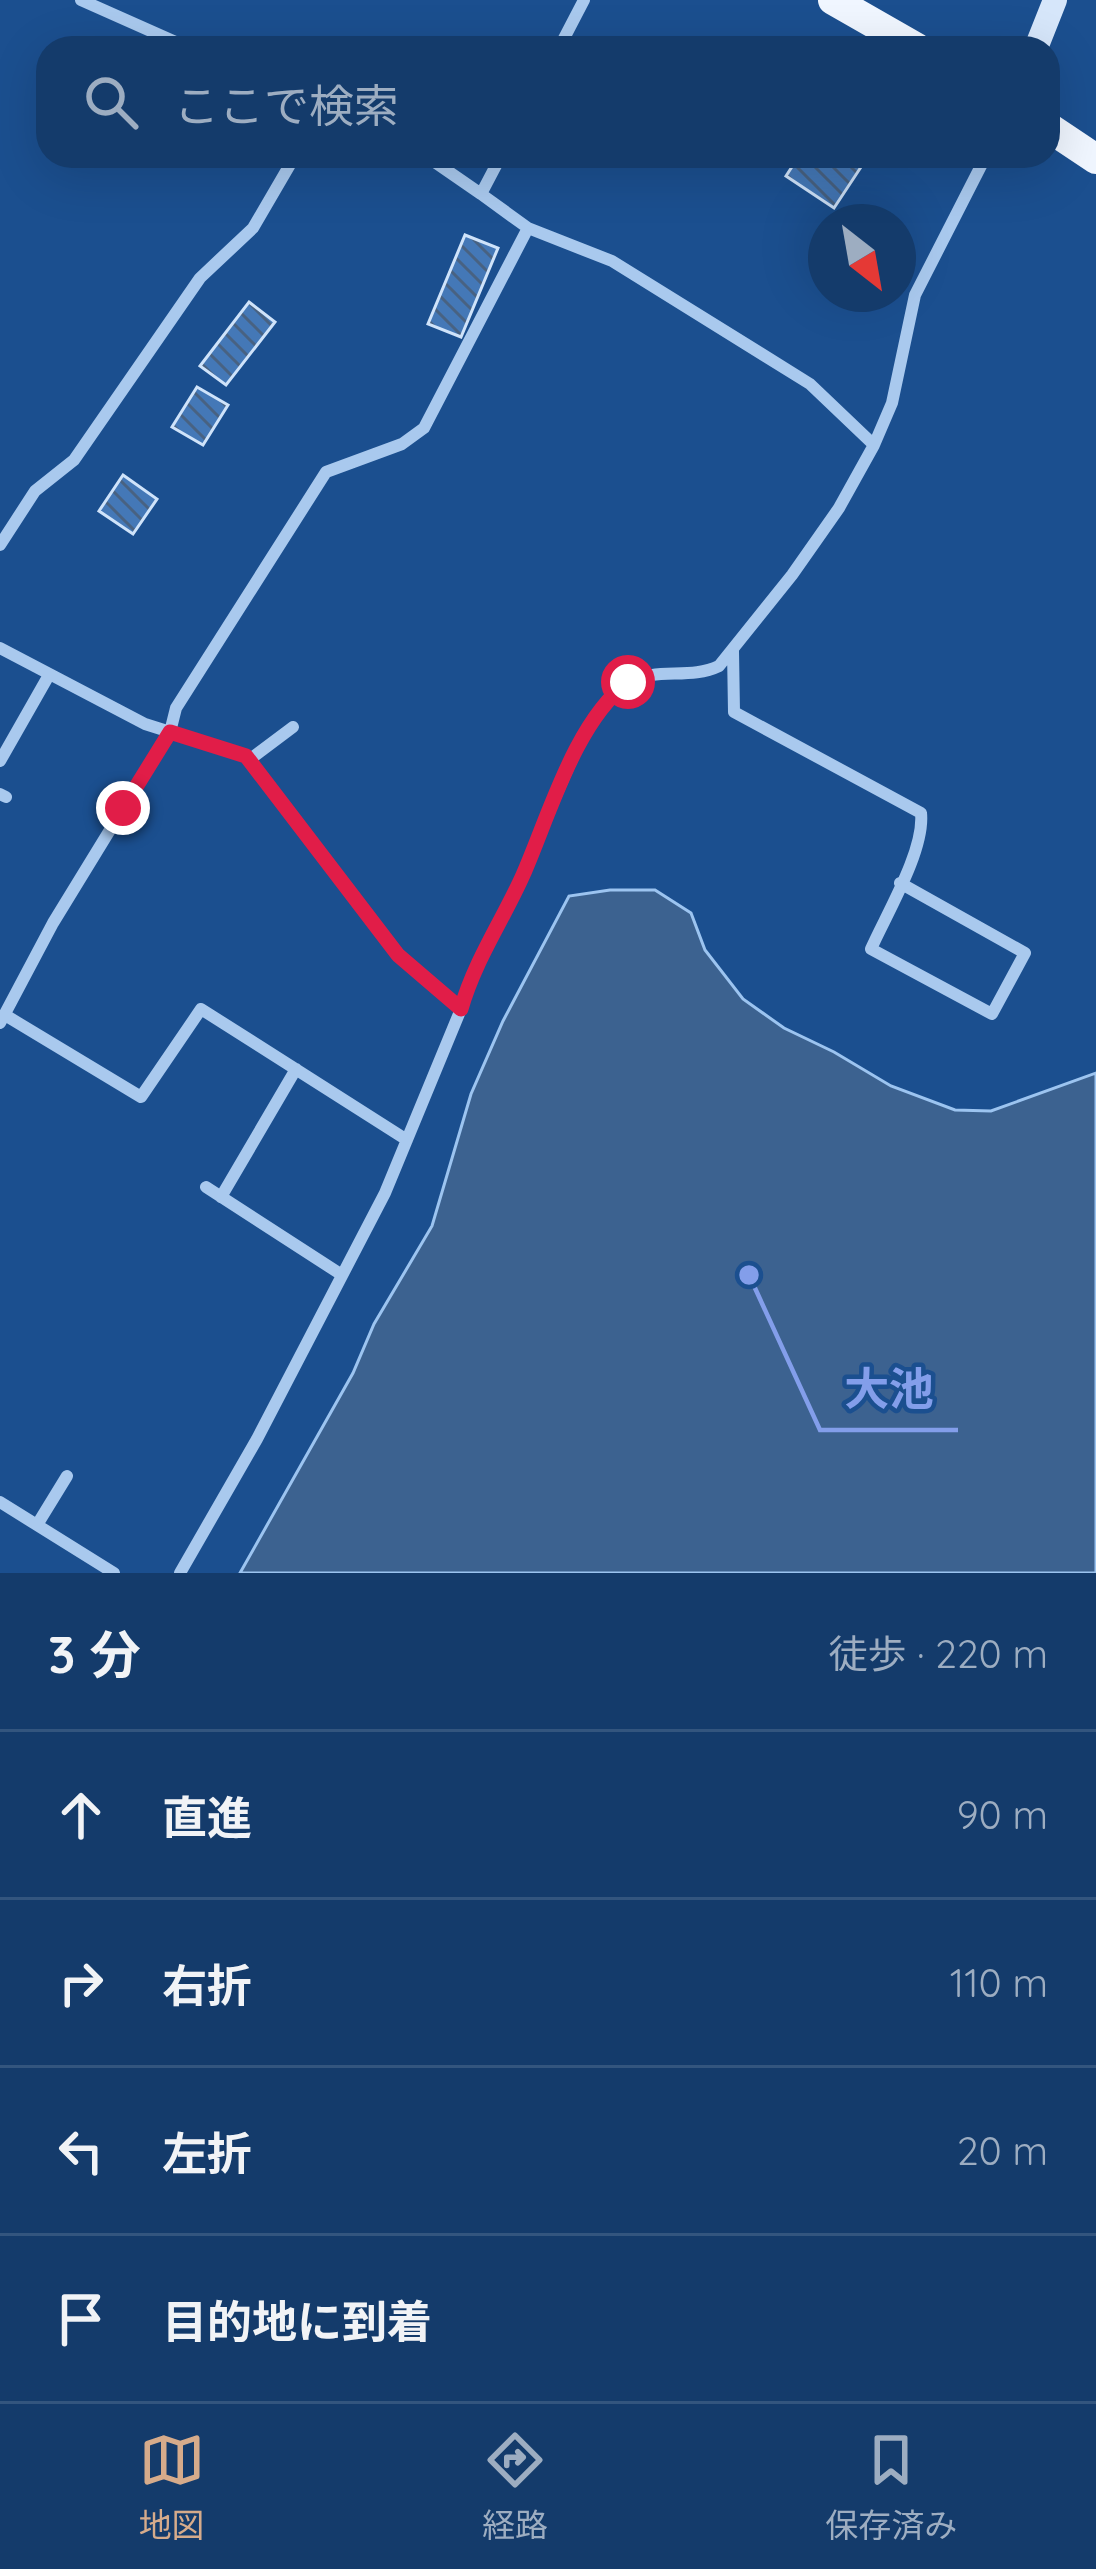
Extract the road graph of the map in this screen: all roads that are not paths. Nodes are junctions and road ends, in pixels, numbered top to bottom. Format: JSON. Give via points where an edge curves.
{"nodes":[{"id":1,"x":81,"y":0,"type":"edge"},
{"id":2,"x":584,"y":0,"type":"edge"},
{"id":3,"x":833,"y":0,"type":"edge"},
{"id":4,"x":1055,"y":0,"type":"edge"},
{"id":5,"x":163,"y":36,"type":"edge"},
{"id":6,"x":565,"y":36,"type":"edge"},
{"id":7,"x":896,"y":36,"type":"edge"},
{"id":8,"x":1041,"y":36,"type":"edge"},
{"id":9,"x":1060,"y":135,"type":"edge"},
{"id":10,"x":1096,"y":159,"type":"edge"},
{"id":11,"x":288,"y":168,"type":"edge"},
{"id":12,"x":443,"y":168,"type":"edge"},
{"id":13,"x":495,"y":168,"type":"edge"},
{"id":14,"x":980,"y":168,"type":"edge"},
{"id":15,"x":481,"y":194,"type":"junction"},
{"id":16,"x":528,"y":228,"type":"junction"},
{"id":17,"x":874,"y":445,"type":"junction"},
{"id":18,"x":0,"y":545,"type":"edge"},
{"id":19,"x":0,"y":648,"type":"edge"},
{"id":20,"x":733,"y":651,"type":"junction"},
{"id":21,"x":49,"y":675,"type":"junction"},
{"id":22,"x":293,"y":727,"type":"dead end"},
{"id":23,"x":170,"y":732,"type":"junction"},
{"id":24,"x":249,"y":760,"type":"junction"},
{"id":25,"x":0,"y":761,"type":"edge"},
{"id":26,"x":900,"y":883,"type":"junction"},
{"id":27,"x":461,"y":1009,"type":"junction"},
{"id":28,"x":2,"y":1019,"type":"edge"},
{"id":29,"x":296,"y":1069,"type":"junction"},
{"id":30,"x":407,"y":1140,"type":"junction"},
{"id":31,"x":206,"y":1187,"type":"dead end"},
{"id":32,"x":221,"y":1197,"type":"junction"},
{"id":33,"x":342,"y":1275,"type":"junction"},
{"id":34,"x":67,"y":1476,"type":"dead end"},
{"id":35,"x":0,"y":1502,"type":"edge"},
{"id":36,"x":37,"y":1525,"type":"junction"},
{"id":37,"x":114,"y":1573,"type":"edge"},
{"id":38,"x":180,"y":1573,"type":"edge"}],
"edges":[{"from":1,"to":5,"type":"street"},
{"from":2,"to":6,"type":"street"},
{"from":3,"to":7,"type":"main road"},
{"from":4,"to":8,"type":"street"},
{"from":9,"to":10,"type":"main road"},
{"from":11,"to":18,"type":"street","via":[[253,228],[200,278],[74,460],[35,491]]},
{"from":12,"to":15,"type":"street"},
{"from":13,"to":15,"type":"street"},
{"from":14,"to":17,"type":"street","via":[[915,296],[892,404]]},
{"from":15,"to":16,"type":"street"},
{"from":16,"to":17,"type":"street","via":[[612,261],[790,372]]},
{"from":16,"to":23,"type":"street","via":[[424,428],[326,472],[176,708]]},
{"from":17,"to":20,"type":"street","via":[[827,525]]},
{"from":19,"to":21,"type":"street"},
{"from":20,"to":26,"type":"street","via":[[734,712],[921,813],[923,831]]},
{"from":20,"to":27,"type":"street","via":[[703,674],[648,675],[610,696],[560,785]]},
{"from":21,"to":23,"type":"street"},
{"from":21,"to":25,"type":"street"},
{"from":22,"to":24,"type":"street"},
{"from":23,"to":24,"type":"street"},
{"from":23,"to":28,"type":"street"},
{"from":24,"to":27,"type":"street","via":[[398,955]]},
{"from":26,"to":26,"type":"street","via":[[871,949],[992,1014],[1025,953]]},
{"from":27,"to":30,"type":"street"},
{"from":28,"to":29,"type":"street","via":[[141,1096],[201,1009]]},
{"from":29,"to":30,"type":"street"},
{"from":29,"to":32,"type":"street"},
{"from":30,"to":33,"type":"street"},
{"from":31,"to":32,"type":"street"},
{"from":32,"to":33,"type":"street"},
{"from":33,"to":38,"type":"street"},
{"from":34,"to":36,"type":"street"},
{"from":35,"to":36,"type":"street"},
{"from":36,"to":37,"type":"street"}]}
